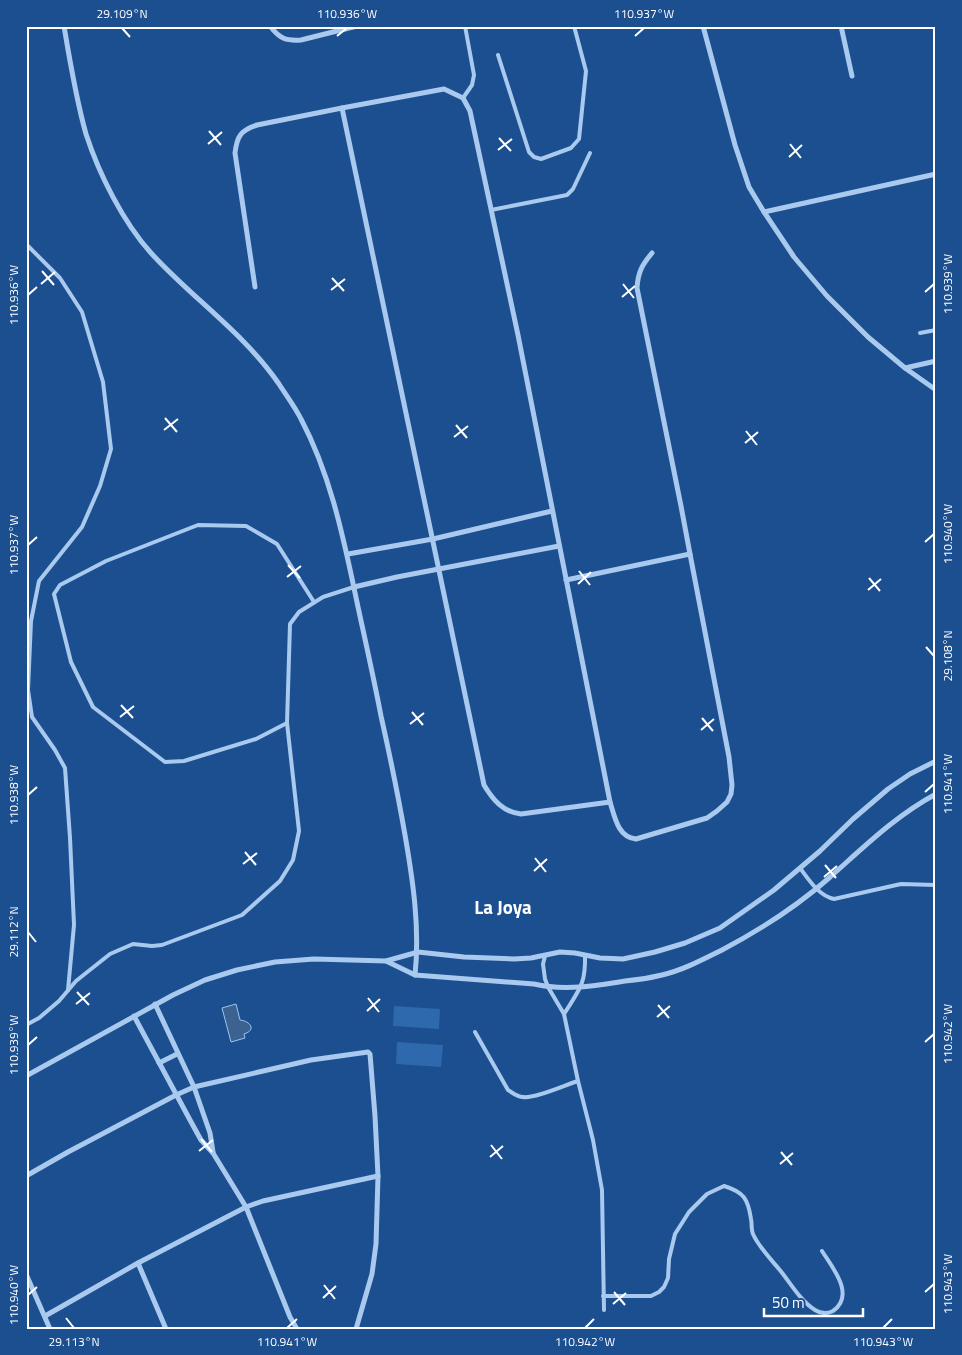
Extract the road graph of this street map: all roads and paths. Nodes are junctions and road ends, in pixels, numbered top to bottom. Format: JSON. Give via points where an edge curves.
{"nodes":[{"id":1,"x":64,"y":26,"type":"edge"},
{"id":2,"x":270,"y":26,"type":"edge"},
{"id":3,"x":357,"y":26,"type":"edge"},
{"id":4,"x":465,"y":26,"type":"edge"},
{"id":5,"x":574,"y":26,"type":"edge"},
{"id":6,"x":703,"y":26,"type":"edge"},
{"id":7,"x":841,"y":26,"type":"edge"},
{"id":8,"x":498,"y":55,"type":"dead end"},
{"id":9,"x":852,"y":76,"type":"dead end"},
{"id":10,"x":463,"y":98,"type":"junction"},
{"id":11,"x":342,"y":108,"type":"junction"},
{"id":12,"x":590,"y":153,"type":"dead end"},
{"id":13,"x":936,"y":174,"type":"edge"},
{"id":14,"x":491,"y":210,"type":"junction"},
{"id":15,"x":764,"y":212,"type":"junction"},
{"id":16,"x":26,"y":244,"type":"edge"},
{"id":17,"x":652,"y":253,"type":"dead end"},
{"id":18,"x":255,"y":287,"type":"dead end"},
{"id":19,"x":936,"y":330,"type":"edge"},
{"id":20,"x":920,"y":333,"type":"dead end"},
{"id":21,"x":936,"y":361,"type":"edge"},
{"id":22,"x":906,"y":368,"type":"junction"},
{"id":23,"x":936,"y":390,"type":"edge"},
{"id":24,"x":552,"y":511,"type":"junction"},
{"id":25,"x":433,"y":538,"type":"junction"},
{"id":26,"x":560,"y":546,"type":"junction"},
{"id":27,"x":348,"y":554,"type":"junction"},
{"id":28,"x":690,"y":554,"type":"junction"},
{"id":29,"x":439,"y":569,"type":"junction"},
{"id":30,"x":566,"y":580,"type":"junction"},
{"id":31,"x":354,"y":587,"type":"junction"},
{"id":32,"x":314,"y":602,"type":"junction"},
{"id":33,"x":287,"y":723,"type":"junction"},
{"id":34,"x":936,"y":761,"type":"edge"},
{"id":35,"x":936,"y":794,"type":"edge"},
{"id":36,"x":610,"y":802,"type":"junction"},
{"id":37,"x":800,"y":868,"type":"junction"},
{"id":38,"x":936,"y":885,"type":"edge"},
{"id":39,"x":816,"y":888,"type":"junction"},
{"id":40,"x":418,"y":952,"type":"junction"},
{"id":41,"x":584,"y":955,"type":"junction"},
{"id":42,"x":545,"y":956,"type":"junction"},
{"id":43,"x":386,"y":961,"type":"junction"},
{"id":44,"x":415,"y":975,"type":"junction"},
{"id":45,"x":548,"y":987,"type":"junction"},
{"id":46,"x":581,"y":987,"type":"junction"},
{"id":47,"x":68,"y":990,"type":"junction"},
{"id":48,"x":154,"y":1004,"type":"junction"},
{"id":49,"x":564,"y":1014,"type":"junction"},
{"id":50,"x":134,"y":1016,"type":"junction"},
{"id":51,"x":26,"y":1025,"type":"edge"},
{"id":52,"x":475,"y":1032,"type":"dead end"},
{"id":53,"x":177,"y":1054,"type":"junction"},
{"id":54,"x":159,"y":1063,"type":"junction"},
{"id":55,"x":26,"y":1076,"type":"edge"},
{"id":56,"x":578,"y":1081,"type":"junction"},
{"id":57,"x":194,"y":1087,"type":"junction"},
{"id":58,"x":176,"y":1095,"type":"junction"},
{"id":59,"x":213,"y":1153,"type":"junction"},
{"id":60,"x":26,"y":1176,"type":"edge"},
{"id":61,"x":378,"y":1176,"type":"junction"},
{"id":62,"x":246,"y":1207,"type":"junction"},
{"id":63,"x":822,"y":1251,"type":"dead end"},
{"id":64,"x":138,"y":1263,"type":"junction"},
{"id":65,"x":26,"y":1274,"type":"edge"},
{"id":66,"x":603,"y":1296,"type":"junction"},
{"id":67,"x":604,"y":1310,"type":"dead end"},
{"id":68,"x":44,"y":1316,"type":"junction"},
{"id":69,"x":50,"y":1329,"type":"edge"},
{"id":70,"x":166,"y":1329,"type":"edge"},
{"id":71,"x":297,"y":1329,"type":"edge"},
{"id":72,"x":356,"y":1329,"type":"edge"}],
"edges":[{"from":1,"to":27,"type":"street","via":[[86,134],[102,175],[128,222],[150,252],[223,321],[278,382],[301,419],[319,458]]},
{"from":2,"to":3,"type":"street","via":[[283,39],[302,40]]},
{"from":4,"to":10,"type":"lane","via":[[474,74],[472,85]]},
{"from":5,"to":8,"type":"lane","via":[[586,71],[579,139],[571,148],[541,159],[530,152]]},
{"from":6,"to":15,"type":"street","via":[[735,145],[749,186]]},
{"from":7,"to":9,"type":"street"},
{"from":10,"to":11,"type":"street","via":[[444,89]]},
{"from":10,"to":14,"type":"street","via":[[470,110]]},
{"from":11,"to":18,"type":"street","via":[[257,125],[241,133],[236,142]]},
{"from":11,"to":25,"type":"street"},
{"from":12,"to":14,"type":"lane","via":[[567,195]]},
{"from":13,"to":15,"type":"street"},
{"from":14,"to":24,"type":"street"},
{"from":15,"to":22,"type":"street","via":[[794,258],[827,296],[868,337]]},
{"from":16,"to":47,"type":"lane","via":[[60,278],[82,312],[103,382],[111,449],[100,486],[82,527],[39,581],[31,621],[28,690],[32,717],[65,768],[74,924]]},
{"from":17,"to":28,"type":"street","via":[[642,266],[637,288]]},
{"from":19,"to":20,"type":"lane"},
{"from":21,"to":22,"type":"street"},
{"from":22,"to":23,"type":"street"},
{"from":24,"to":25,"type":"street"},
{"from":24,"to":26,"type":"street"},
{"from":25,"to":27,"type":"street"},
{"from":25,"to":29,"type":"street"},
{"from":26,"to":29,"type":"street"},
{"from":26,"to":30,"type":"street"},
{"from":27,"to":31,"type":"street"},
{"from":28,"to":30,"type":"street"},
{"from":28,"to":36,"type":"street","via":[[729,757],[731,794],[727,802],[706,818],[636,840],[622,833]]},
{"from":29,"to":31,"type":"street"},
{"from":29,"to":36,"type":"street","via":[[484,785],[492,797],[501,807],[521,814]]},
{"from":30,"to":36,"type":"street"},
{"from":31,"to":32,"type":"lane"},
{"from":31,"to":40,"type":"street","via":[[412,877]]},
{"from":32,"to":33,"type":"lane","via":[[299,612],[290,624]]},
{"from":32,"to":33,"type":"lane","via":[[277,544],[246,526],[198,525],[106,560],[60,585],[54,594],[71,662],[93,707],[165,762],[184,761],[256,739]]},
{"from":33,"to":47,"type":"lane","via":[[298,831],[293,860],[280,880],[242,915],[162,945],[133,944],[110,954]]},
{"from":34,"to":37,"type":"street","via":[[888,789]]},
{"from":35,"to":39,"type":"street","via":[[882,830]]},
{"from":37,"to":39,"type":"lane"},
{"from":37,"to":41,"type":"street","via":[[720,928],[686,943],[623,959]]},
{"from":38,"to":39,"type":"lane","via":[[901,884],[834,899],[827,898]]},
{"from":39,"to":46,"type":"street","via":[[760,930],[693,965],[662,976]]},
{"from":40,"to":42,"type":"street","via":[[514,959]]},
{"from":40,"to":43,"type":"street"},
{"from":40,"to":44,"type":"street"},
{"from":41,"to":42,"type":"street","via":[[560,952]]},
{"from":41,"to":46,"type":"lane"},
{"from":42,"to":45,"type":"lane","via":[[543,971]]},
{"from":43,"to":44,"type":"street"},
{"from":43,"to":48,"type":"street","via":[[314,959],[275,962],[205,980]]},
{"from":44,"to":45,"type":"street"},
{"from":45,"to":46,"type":"street"},
{"from":45,"to":49,"type":"lane"},
{"from":46,"to":49,"type":"lane"},
{"from":47,"to":51,"type":"lane","via":[[39,1018]]},
{"from":48,"to":50,"type":"street"},
{"from":48,"to":53,"type":"street"},
{"from":49,"to":56,"type":"lane"},
{"from":50,"to":54,"type":"street"},
{"from":50,"to":55,"type":"street"},
{"from":52,"to":56,"type":"lane","via":[[508,1090],[516,1095],[532,1096]]},
{"from":53,"to":54,"type":"street"},
{"from":53,"to":57,"type":"street"},
{"from":54,"to":58,"type":"street"},
{"from":56,"to":66,"type":"lane","via":[[602,1190]]},
{"from":57,"to":58,"type":"street"},
{"from":57,"to":59,"type":"street","via":[[210,1133]]},
{"from":57,"to":61,"type":"street","via":[[311,1060],[368,1052]]},
{"from":58,"to":59,"type":"street","via":[[201,1140]]},
{"from":58,"to":60,"type":"street"},
{"from":59,"to":62,"type":"street"},
{"from":61,"to":62,"type":"street"},
{"from":61,"to":72,"type":"street","via":[[372,1274]]},
{"from":62,"to":64,"type":"street"},
{"from":62,"to":71,"type":"street"},
{"from":63,"to":66,"type":"lane","via":[[841,1283],[843,1296],[832,1312],[824,1314],[805,1301],[760,1245],[753,1232],[746,1199],[738,1190],[724,1186],[707,1194],[689,1212],[675,1234],[668,1278],[659,1292],[651,1296]]},
{"from":64,"to":68,"type":"street"},
{"from":64,"to":70,"type":"street"},
{"from":65,"to":68,"type":"street"},
{"from":66,"to":67,"type":"lane"},
{"from":68,"to":69,"type":"street"}]}
